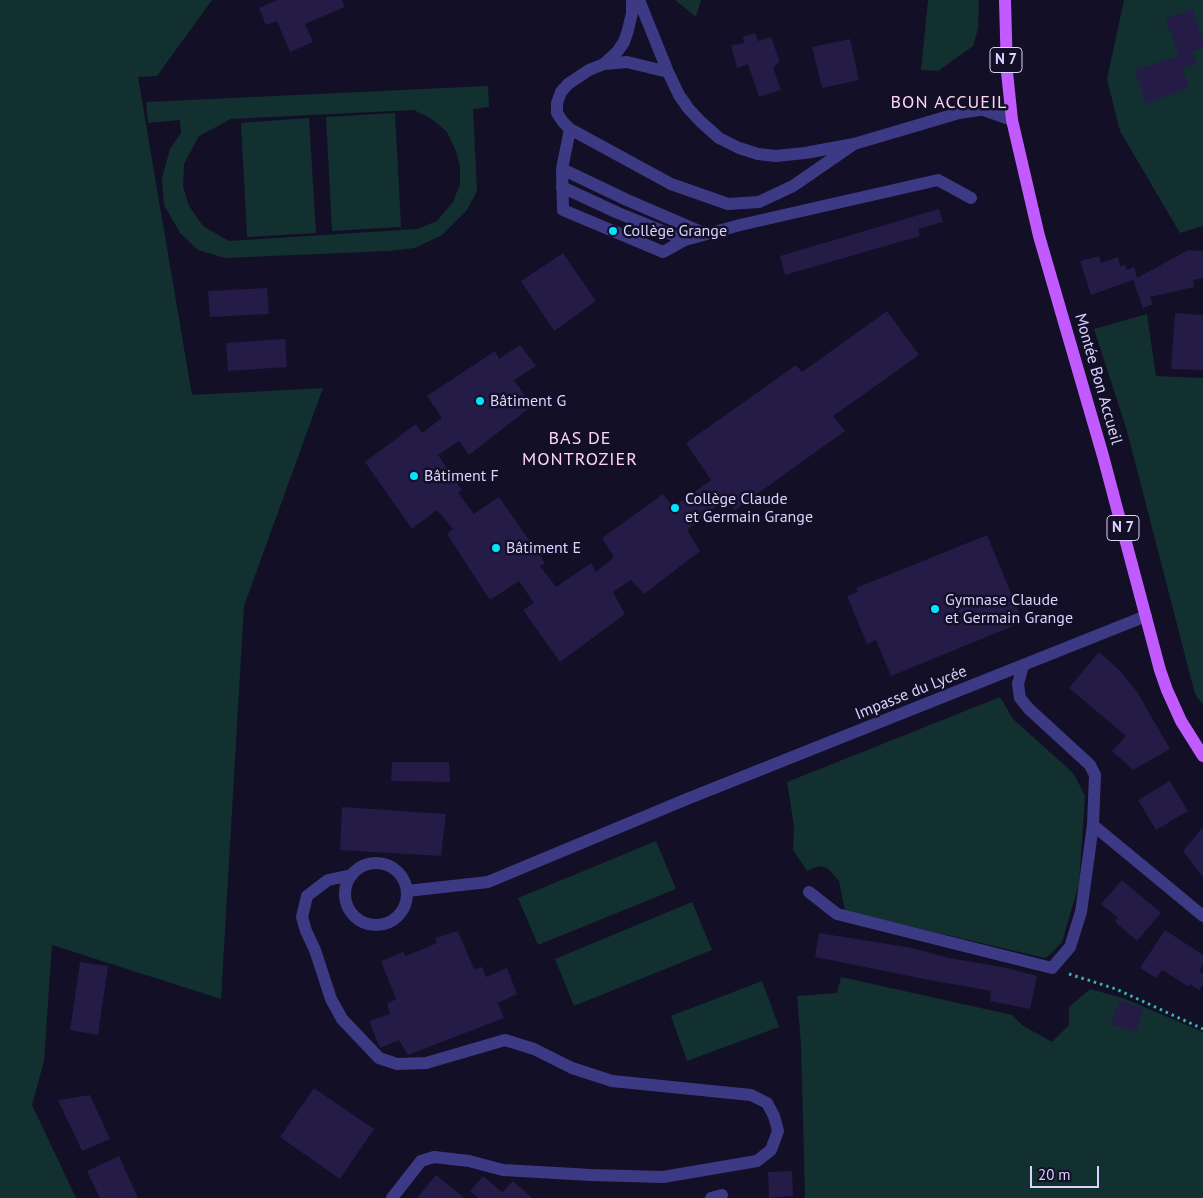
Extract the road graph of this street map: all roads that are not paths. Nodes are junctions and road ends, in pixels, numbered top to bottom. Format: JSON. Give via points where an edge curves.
{"nodes":[{"id":1,"x":632,"y":0,"type":"edge"},
{"id":2,"x":639,"y":0,"type":"edge"},
{"id":3,"x":1006,"y":0,"type":"edge"},
{"id":4,"x":604,"y":64,"type":"junction"},
{"id":5,"x":668,"y":72,"type":"junction"},
{"id":6,"x":1012,"y":120,"type":"junction"},
{"id":7,"x":570,"y":129,"type":"junction"},
{"id":8,"x":854,"y":144,"type":"junction"},
{"id":9,"x":562,"y":169,"type":"junction"},
{"id":10,"x":562,"y":186,"type":"junction"},
{"id":11,"x":971,"y":198,"type":"dead end"},
{"id":12,"x":706,"y":234,"type":"junction"},
{"id":13,"x":685,"y":240,"type":"junction"},
{"id":14,"x":1146,"y":616,"type":"junction"},
{"id":15,"x":1023,"y":665,"type":"junction"},
{"id":16,"x":1203,"y":756,"type":"edge"},
{"id":17,"x":1093,"y":825,"type":"junction"},
{"id":18,"x":352,"y":875,"type":"junction"},
{"id":19,"x":408,"y":891,"type":"junction"},
{"id":20,"x":809,"y":892,"type":"dead end"},
{"id":21,"x":1203,"y":916,"type":"edge"},
{"id":22,"x":392,"y":1198,"type":"edge"}],
"edges":[{"from":1,"to":4,"type":"street","via":[[624,42]]},
{"from":2,"to":5,"type":"street"},
{"from":3,"to":6,"type":"main road","name":"Montée Bon Accueil","number":"N 7","via":[[1005,40]]},
{"from":4,"to":5,"type":"street","via":[[627,62]]},
{"from":4,"to":7,"type":"street","via":[[576,77],[562,92],[557,113]]},
{"from":5,"to":8,"type":"street","via":[[679,95],[700,121],[719,138],[739,148],[776,156]]},
{"from":6,"to":8,"type":"street","via":[[984,110],[959,113]]},
{"from":6,"to":14,"type":"main road","name":"Montée Bon Accueil","number":"N 7","via":[[1039,236]]},
{"from":7,"to":8,"type":"street","via":[[671,184],[728,204],[758,202],[792,186]]},
{"from":7,"to":9,"type":"street"},
{"from":9,"to":10,"type":"street"},
{"from":9,"to":12,"type":"street"},
{"from":10,"to":13,"type":"street"},
{"from":10,"to":13,"type":"street","via":[[563,210],[663,252]]},
{"from":11,"to":12,"type":"street","via":[[938,180]]},
{"from":12,"to":13,"type":"street"},
{"from":14,"to":15,"type":"street","name":"Impasse du Lycée"},
{"from":14,"to":16,"type":"main road","name":"Montée Bon Accueil","number":"N 7","via":[[1167,690]]},
{"from":15,"to":17,"type":"street","via":[[1018,684],[1020,698],[1090,765],[1095,775]]},
{"from":15,"to":19,"type":"street","name":"Impasse du Lycée","via":[[488,882]]},
{"from":17,"to":20,"type":"street","via":[[1080,912],[1070,947],[1052,968],[837,914]]},
{"from":17,"to":21,"type":"street"},
{"from":18,"to":19,"type":"street","via":[[369,864],[380,863],[398,872]]},
{"from":18,"to":19,"type":"street","via":[[345,894],[347,904],[359,920],[368,924],[388,923],[397,918],[407,901]]},
{"from":18,"to":22,"type":"street","via":[[328,880],[307,896],[302,917],[331,999],[342,1019],[379,1058],[396,1064],[426,1062],[505,1040],[612,1081],[751,1095],[767,1103],[778,1131],[771,1150],[757,1161],[663,1177],[503,1170],[469,1161],[434,1157],[421,1161]]}]}
